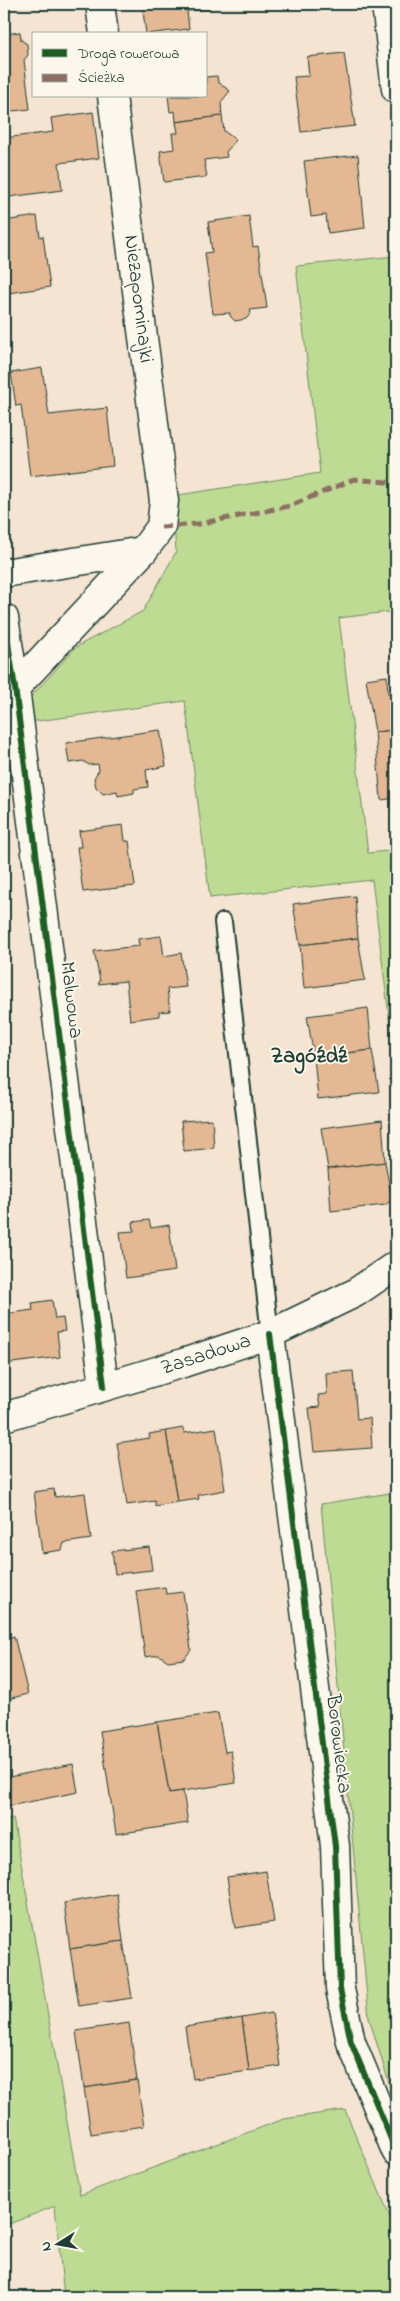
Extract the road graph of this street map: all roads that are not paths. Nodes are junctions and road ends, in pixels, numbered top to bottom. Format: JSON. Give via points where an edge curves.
{"nodes":[{"id":1,"x":100,"y":4,"type":"edge"},
{"id":2,"x":386,"y":4,"type":"edge"},
{"id":3,"x":104,"y":32,"type":"edge"},
{"id":4,"x":396,"y":89,"type":"edge"},
{"id":5,"x":112,"y":98,"type":"edge"},
{"id":6,"x":143,"y":551,"type":"junction"},
{"id":7,"x":4,"y":573,"type":"edge"},
{"id":8,"x":4,"y":618,"type":"edge"},
{"id":9,"x":15,"y":688,"type":"junction"},
{"id":10,"x":223,"y":922,"type":"dead end"},
{"id":11,"x":396,"y":1265,"type":"edge"},
{"id":12,"x":270,"y":1334,"type":"junction"},
{"id":13,"x":104,"y":1386,"type":"junction"},
{"id":14,"x":4,"y":1416,"type":"edge"},
{"id":15,"x":396,"y":2152,"type":"edge"}],
"edges":[{"from":1,"to":3,"type":"street"},
{"from":2,"to":4,"type":"street"},
{"from":5,"to":6,"type":"street","name":"Niezapominajki","via":[[164,501],[161,527]]},
{"from":6,"to":7,"type":"street"},
{"from":6,"to":9,"type":"street","name":"Niezapominajki"},
{"from":8,"to":9,"type":"street","name":"Malwowa"},
{"from":9,"to":13,"type":"street","name":"Malwowa"},
{"from":10,"to":12,"type":"lane"},
{"from":11,"to":12,"type":"street","name":"Zasadowa","via":[[355,1293]]},
{"from":12,"to":13,"type":"street","name":"Zasadowa"},
{"from":12,"to":15,"type":"street","name":"Borowiecka","via":[[335,1846],[343,2004],[351,2042]]},
{"from":13,"to":14,"type":"street","name":"Zasadowa"}]}
